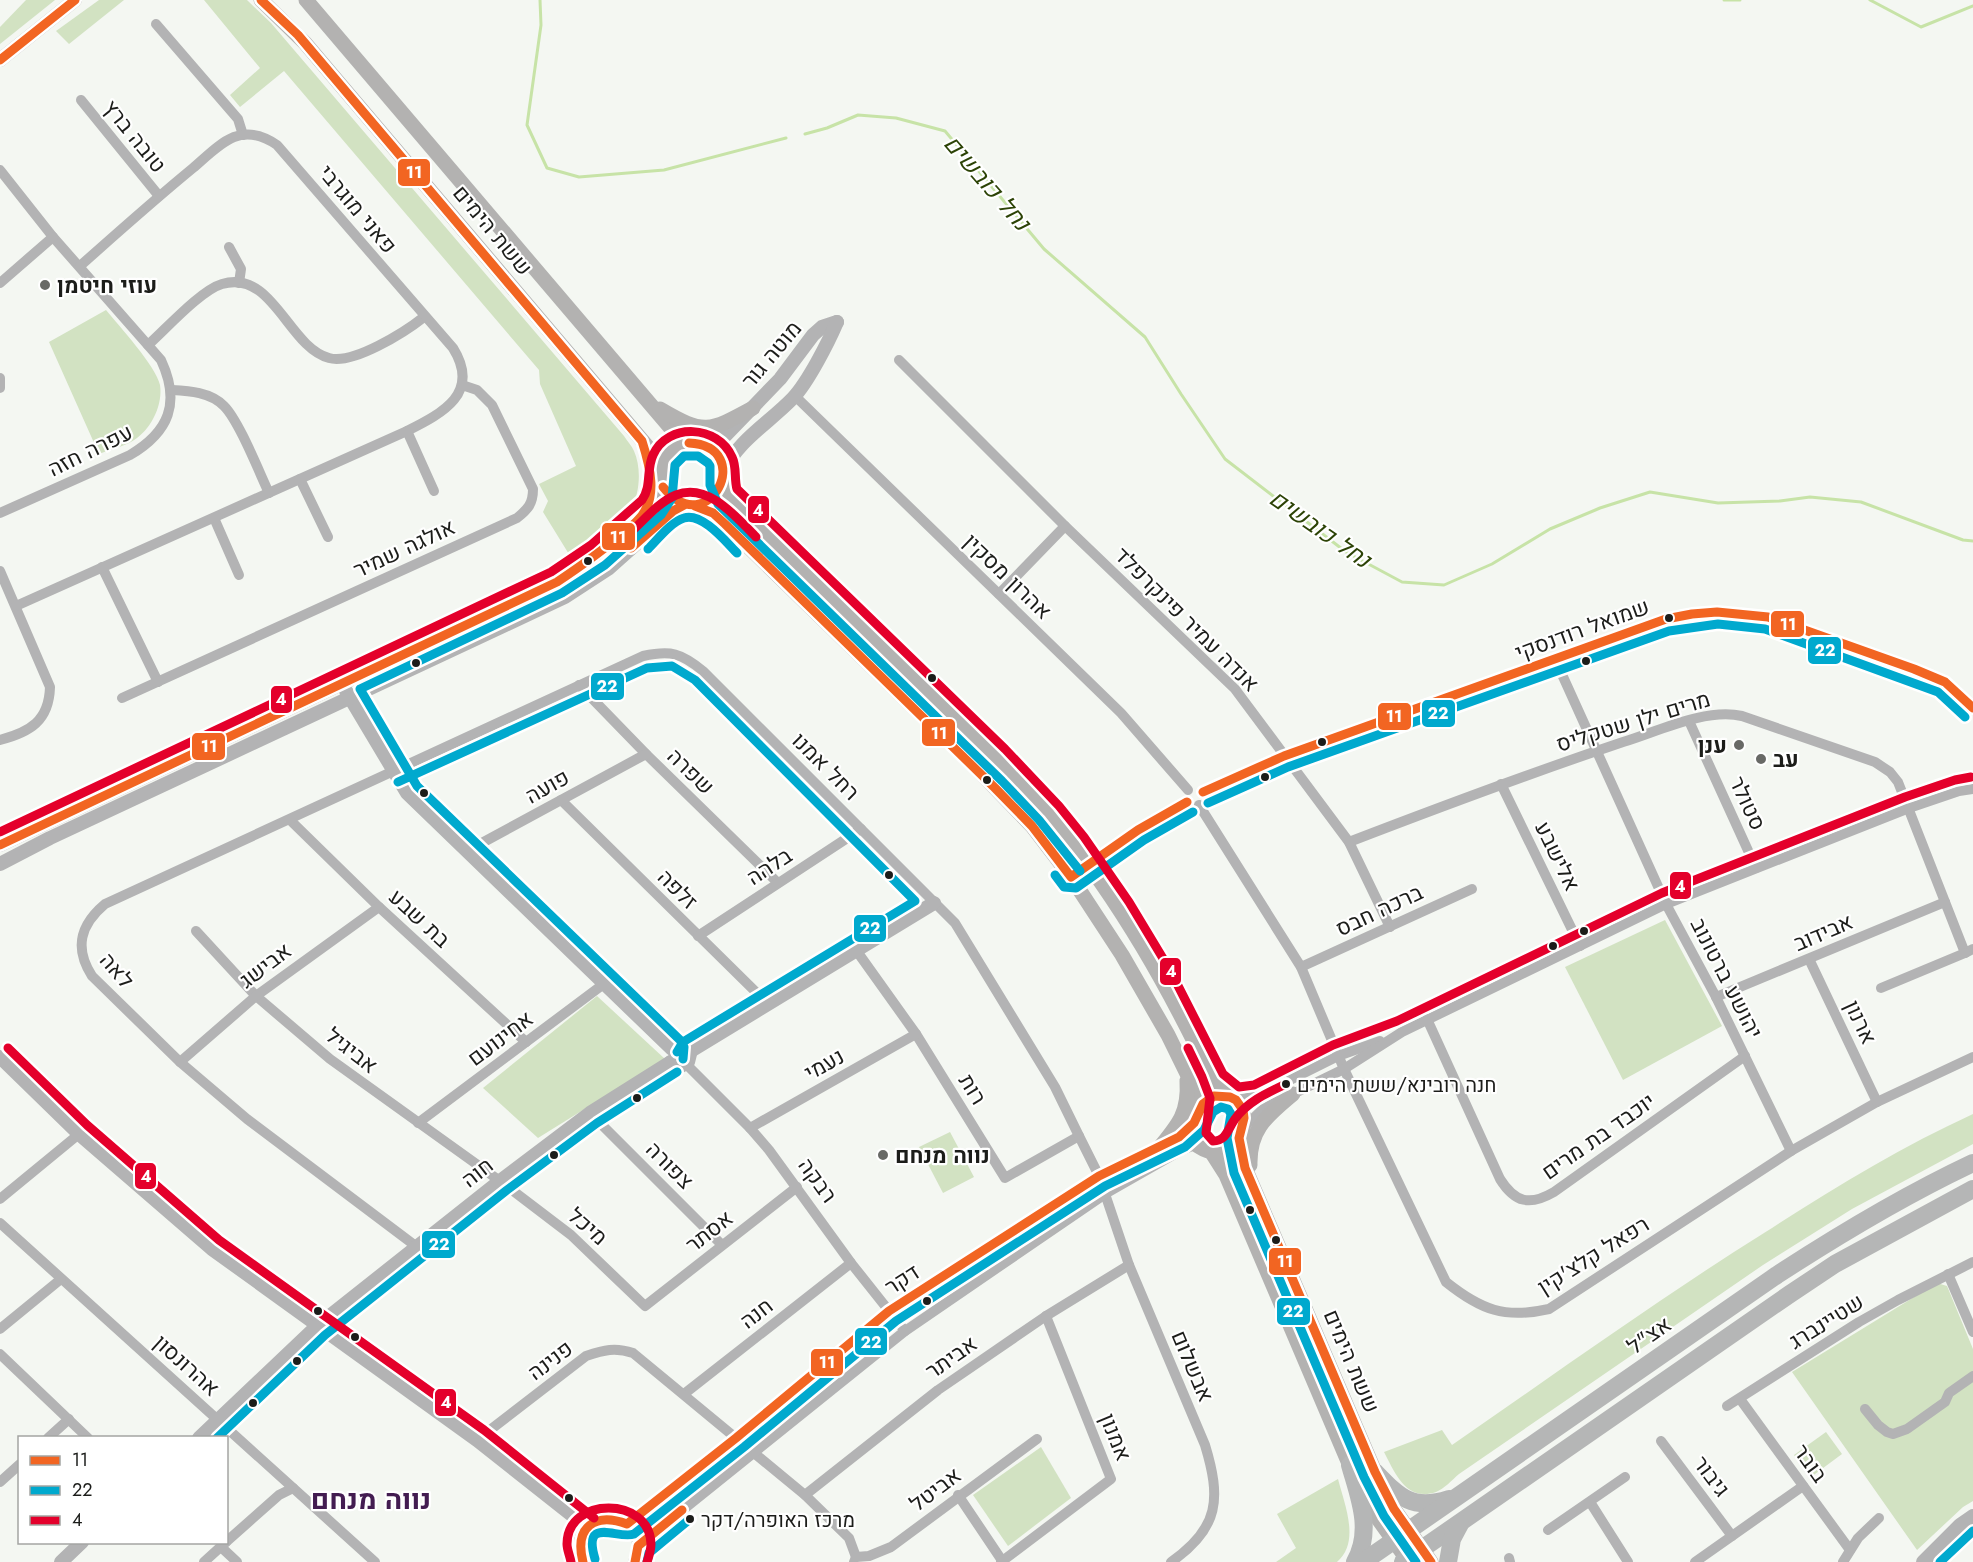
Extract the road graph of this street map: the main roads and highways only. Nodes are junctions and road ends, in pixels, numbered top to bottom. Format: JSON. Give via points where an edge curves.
{"nodes":[{"id":1,"x":261,"y":0,"type":"edge"},
{"id":2,"x":306,"y":0,"type":"edge"},
{"id":3,"x":650,"y":403,"type":"junction"},
{"id":4,"x":753,"y":408,"type":"road end"},
{"id":5,"x":642,"y":441,"type":"junction"},
{"id":6,"x":696,"y":444,"type":"junction"},
{"id":7,"x":660,"y":468,"type":"junction"},
{"id":8,"x":723,"y":477,"type":"junction"},
{"id":9,"x":689,"y":505,"type":"junction"},
{"id":10,"x":641,"y":516,"type":"road end"},
{"id":11,"x":1186,"y":1072,"type":"junction"},
{"id":12,"x":1293,"y":1094,"type":"road end"},
{"id":13,"x":1233,"y":1098,"type":"junction"},
{"id":14,"x":1196,"y":1118,"type":"junction"},
{"id":15,"x":1240,"y":1134,"type":"junction"},
{"id":16,"x":1160,"y":1147,"type":"road end"},
{"id":17,"x":1207,"y":1150,"type":"junction"},
{"id":18,"x":1973,"y":1163,"type":"edge"},
{"id":19,"x":1973,"y":1188,"type":"edge"},
{"id":20,"x":1256,"y":1194,"type":"junction"},
{"id":21,"x":1350,"y":1465,"type":"junction"},
{"id":22,"x":1375,"y":1472,"type":"junction"},
{"id":23,"x":1459,"y":1495,"type":"junction"},
{"id":24,"x":1462,"y":1521,"type":"junction"},
{"id":25,"x":1401,"y":1536,"type":"junction"},
{"id":26,"x":1414,"y":1559,"type":"edge"},
{"id":27,"x":1355,"y":1562,"type":"edge"},
{"id":28,"x":1363,"y":1562,"type":"edge"},
{"id":29,"x":1448,"y":1562,"type":"edge"}],
"edges":[{"from":1,"to":5,"type":"main road","name":"ששת הימים","via":[[298,35]]},
{"from":2,"to":3,"type":"main road","name":"ששת הימים"},
{"from":3,"to":4,"type":"main road","via":[[686,425],[701,428],[725,424]]},
{"from":3,"to":6,"type":"main road","name":"ששת הימים","via":[[674,432]]},
{"from":5,"to":7,"type":"main road","name":"ששת הימים"},
{"from":5,"to":10,"type":"main road","via":[[651,483]]},
{"from":6,"to":7,"type":"main road","via":[[679,445],[670,451]]},
{"from":6,"to":8,"type":"main road","via":[[717,455]]},
{"from":7,"to":9,"type":"main road","via":[[666,494]]},
{"from":8,"to":9,"type":"main road","via":[[712,498]]},
{"from":8,"to":13,"type":"main road","via":[[727,496],[1032,795],[1089,864],[1162,982],[1213,1080]]},
{"from":9,"to":11,"type":"main road","via":[[713,513],[725,524],[1032,826],[1071,876],[1133,973]]},
{"from":11,"to":14,"type":"main road","via":[[1198,1101]]},
{"from":11,"to":16,"type":"main road","via":[[1187,1106]]},
{"from":12,"to":20,"type":"main road","via":[[1269,1114],[1253,1137],[1250,1169]]},
{"from":13,"to":14,"type":"main road","via":[[1214,1096]]},
{"from":13,"to":15,"type":"main road","via":[[1243,1110]]},
{"from":14,"to":17,"type":"main road","via":[[1194,1139]]},
{"from":15,"to":17,"type":"main road","via":[[1227,1150]]},
{"from":15,"to":20,"type":"main road","name":"ששת הימים","via":[[1245,1168]]},
{"from":17,"to":21,"type":"main road","name":"ששת הימים","via":[[1226,1175]]},
{"from":18,"to":23,"type":"main road","name":"אצ\"ל","via":[[1814,1251]]},
{"from":19,"to":24,"type":"main road","name":"אצ\"ל","via":[[1799,1288]]},
{"from":20,"to":22,"type":"main road","name":"ששת הימים"},
{"from":21,"to":25,"type":"main road","name":"ששת הימים","via":[[1367,1502]]},
{"from":21,"to":27,"type":"main road","via":[[1365,1523]]},
{"from":22,"to":23,"type":"main road","via":[[1412,1502],[1436,1503]]},
{"from":22,"to":25,"type":"main road","name":"ששת הימים","via":[[1394,1509]]},
{"from":23,"to":25,"type":"main road","name":"אצ\"ל"},
{"from":24,"to":26,"type":"main road","name":"אצ\"ל"},
{"from":24,"to":29,"type":"main road","via":[[1452,1539]]},
{"from":25,"to":26,"type":"main road"},
{"from":25,"to":28,"type":"main road","name":"אצ\"ל"}]}
